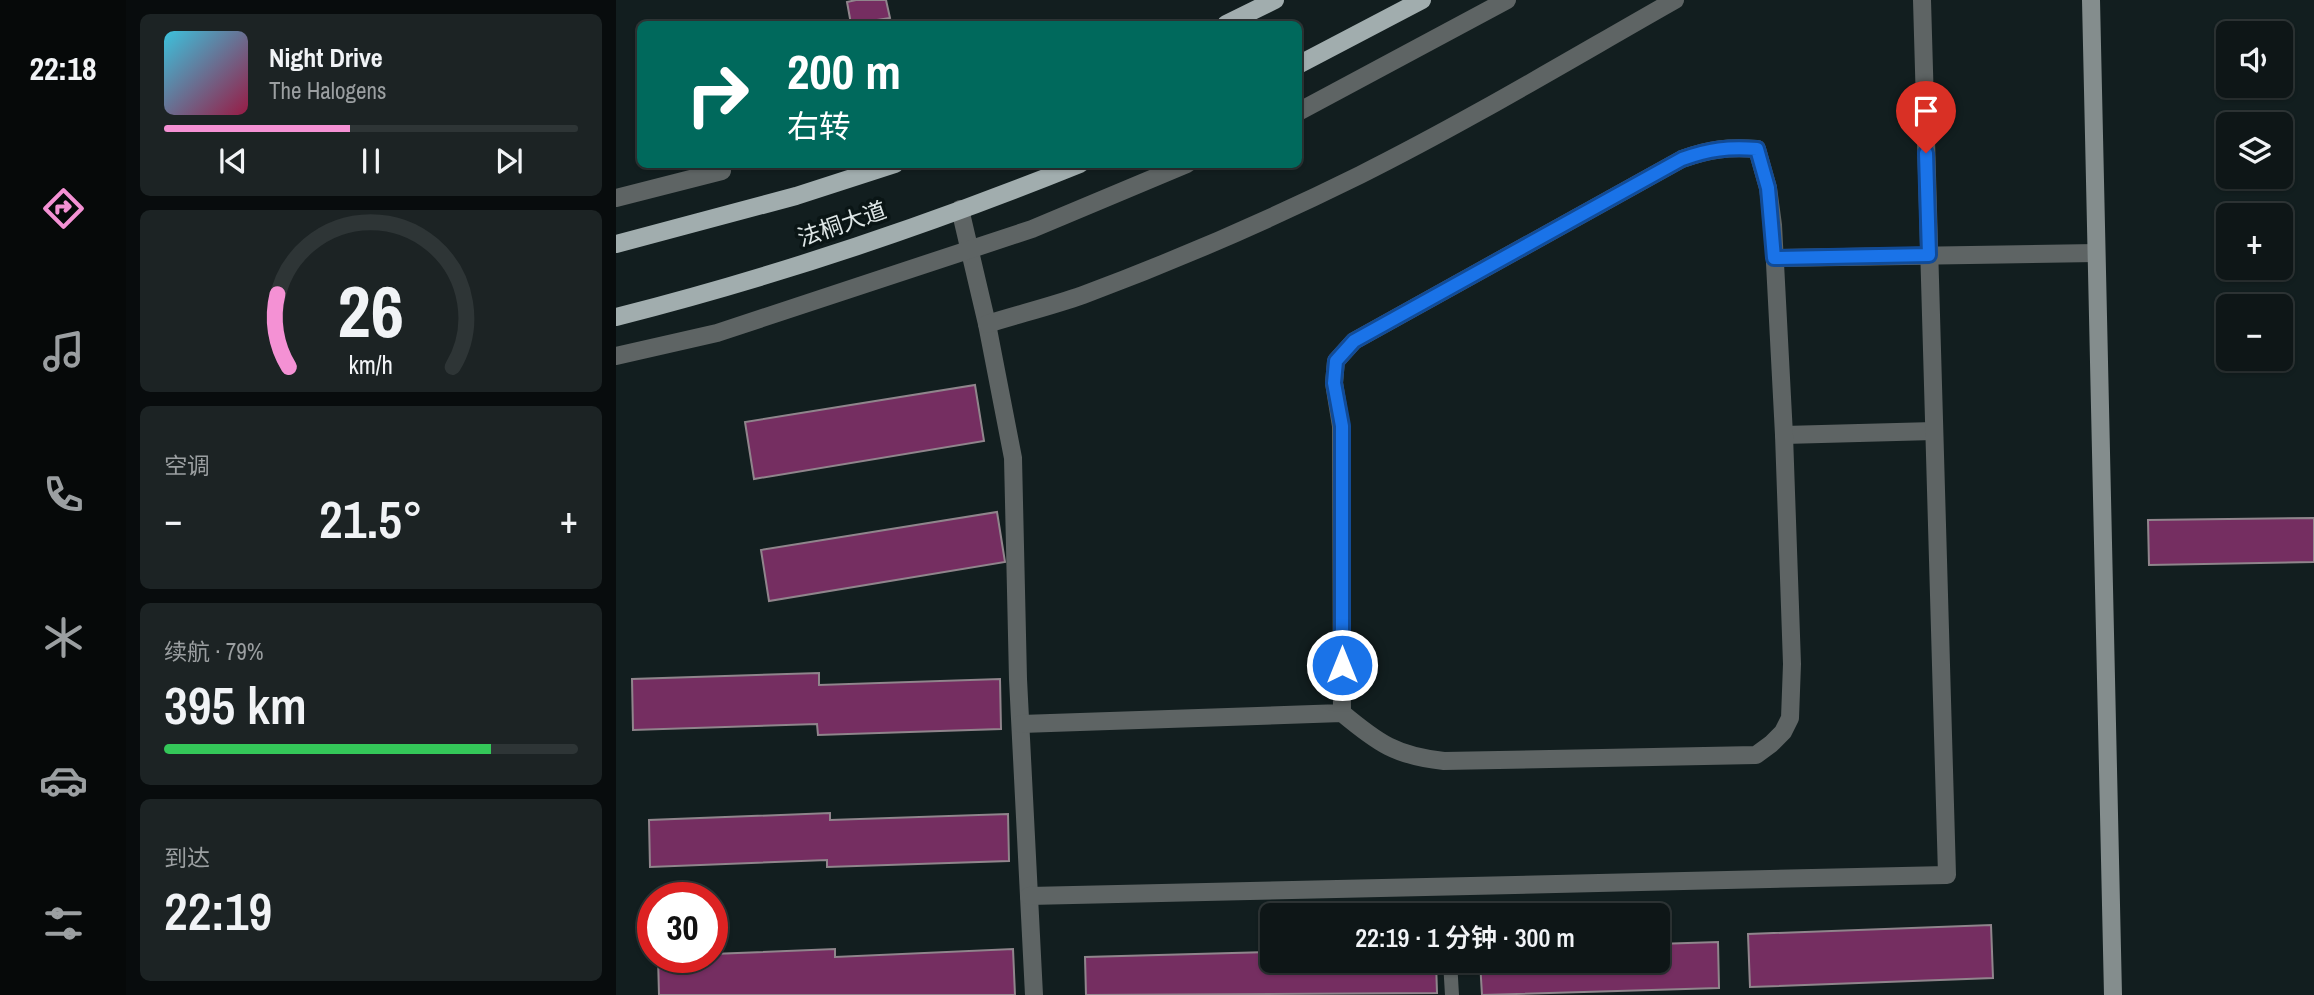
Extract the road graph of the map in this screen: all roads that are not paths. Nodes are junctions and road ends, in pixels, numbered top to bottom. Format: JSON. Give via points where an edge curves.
{"nodes":[{"id":1,"x":1275,"y":0,"type":"edge"},
{"id":2,"x":1422,"y":0,"type":"edge"},
{"id":3,"x":1507,"y":0,"type":"edge"},
{"id":4,"x":1675,"y":0,"type":"edge"},
{"id":5,"x":1922,"y":0,"type":"edge"},
{"id":6,"x":2091,"y":0,"type":"edge"},
{"id":7,"x":1232,"y":21,"type":"edge"},
{"id":8,"x":1302,"y":63,"type":"edge"},
{"id":9,"x":1302,"y":110,"type":"edge"},
{"id":10,"x":883,"y":168,"type":"edge"},
{"id":11,"x":1069,"y":168,"type":"edge"},
{"id":12,"x":1177,"y":168,"type":"edge"},
{"id":13,"x":722,"y":171,"type":"dead end"},
{"id":14,"x":616,"y":198,"type":"edge"},
{"id":15,"x":960,"y":209,"type":"junction"},
{"id":16,"x":616,"y":244,"type":"edge"},
{"id":17,"x":970,"y":250,"type":"junction"},
{"id":18,"x":2096,"y":253,"type":"junction"},
{"id":19,"x":1929,"y":255,"type":"junction"},
{"id":20,"x":1774,"y":258,"type":"junction"},
{"id":21,"x":616,"y":317,"type":"edge"},
{"id":22,"x":987,"y":324,"type":"junction"},
{"id":23,"x":616,"y":356,"type":"edge"},
{"id":24,"x":1934,"y":431,"type":"junction"},
{"id":25,"x":1784,"y":435,"type":"junction"},
{"id":26,"x":1342,"y":713,"type":"junction"},
{"id":27,"x":1021,"y":724,"type":"junction"},
{"id":28,"x":1029,"y":896,"type":"junction"},
{"id":29,"x":1451,"y":973,"type":"edge"},
{"id":30,"x":1034,"y":995,"type":"edge"},
{"id":31,"x":1452,"y":995,"type":"edge"},
{"id":32,"x":2113,"y":995,"type":"edge"}],
"edges":[{"from":1,"to":7,"type":"main road"},
{"from":2,"to":8,"type":"main road"},
{"from":3,"to":9,"type":"street"},
{"from":4,"to":22,"type":"street","via":[[1360,175],[1141,272]]},
{"from":5,"to":19,"type":"street"},
{"from":6,"to":18,"type":"street"},
{"from":10,"to":16,"type":"main road","name":"法桐大道"},
{"from":11,"to":15,"type":"main road","name":"法桐大道"},
{"from":12,"to":17,"type":"street"},
{"from":13,"to":14,"type":"street"},
{"from":15,"to":17,"type":"street"},
{"from":15,"to":21,"type":"main road","name":"法桐大道","via":[[784,270]]},
{"from":17,"to":22,"type":"street"},
{"from":17,"to":23,"type":"street","via":[[717,333]]},
{"from":18,"to":19,"type":"street"},
{"from":18,"to":32,"type":"street"},
{"from":19,"to":20,"type":"street"},
{"from":19,"to":24,"type":"street"},
{"from":20,"to":25,"type":"street"},
{"from":20,"to":26,"type":"street","via":[[1768,188],[1757,149],[1709,150],[1682,159],[1354,341],[1336,361],[1334,383],[1342,426]]},
{"from":22,"to":27,"type":"street","via":[[1013,458]]},
{"from":24,"to":25,"type":"street"},
{"from":24,"to":28,"type":"street","via":[[1947,876]]},
{"from":25,"to":26,"type":"street","via":[[1790,718],[1772,744],[1756,755],[1444,761],[1396,752]]},
{"from":26,"to":27,"type":"street"},
{"from":27,"to":28,"type":"street"},
{"from":28,"to":30,"type":"street"},
{"from":29,"to":31,"type":"lane"}]}
